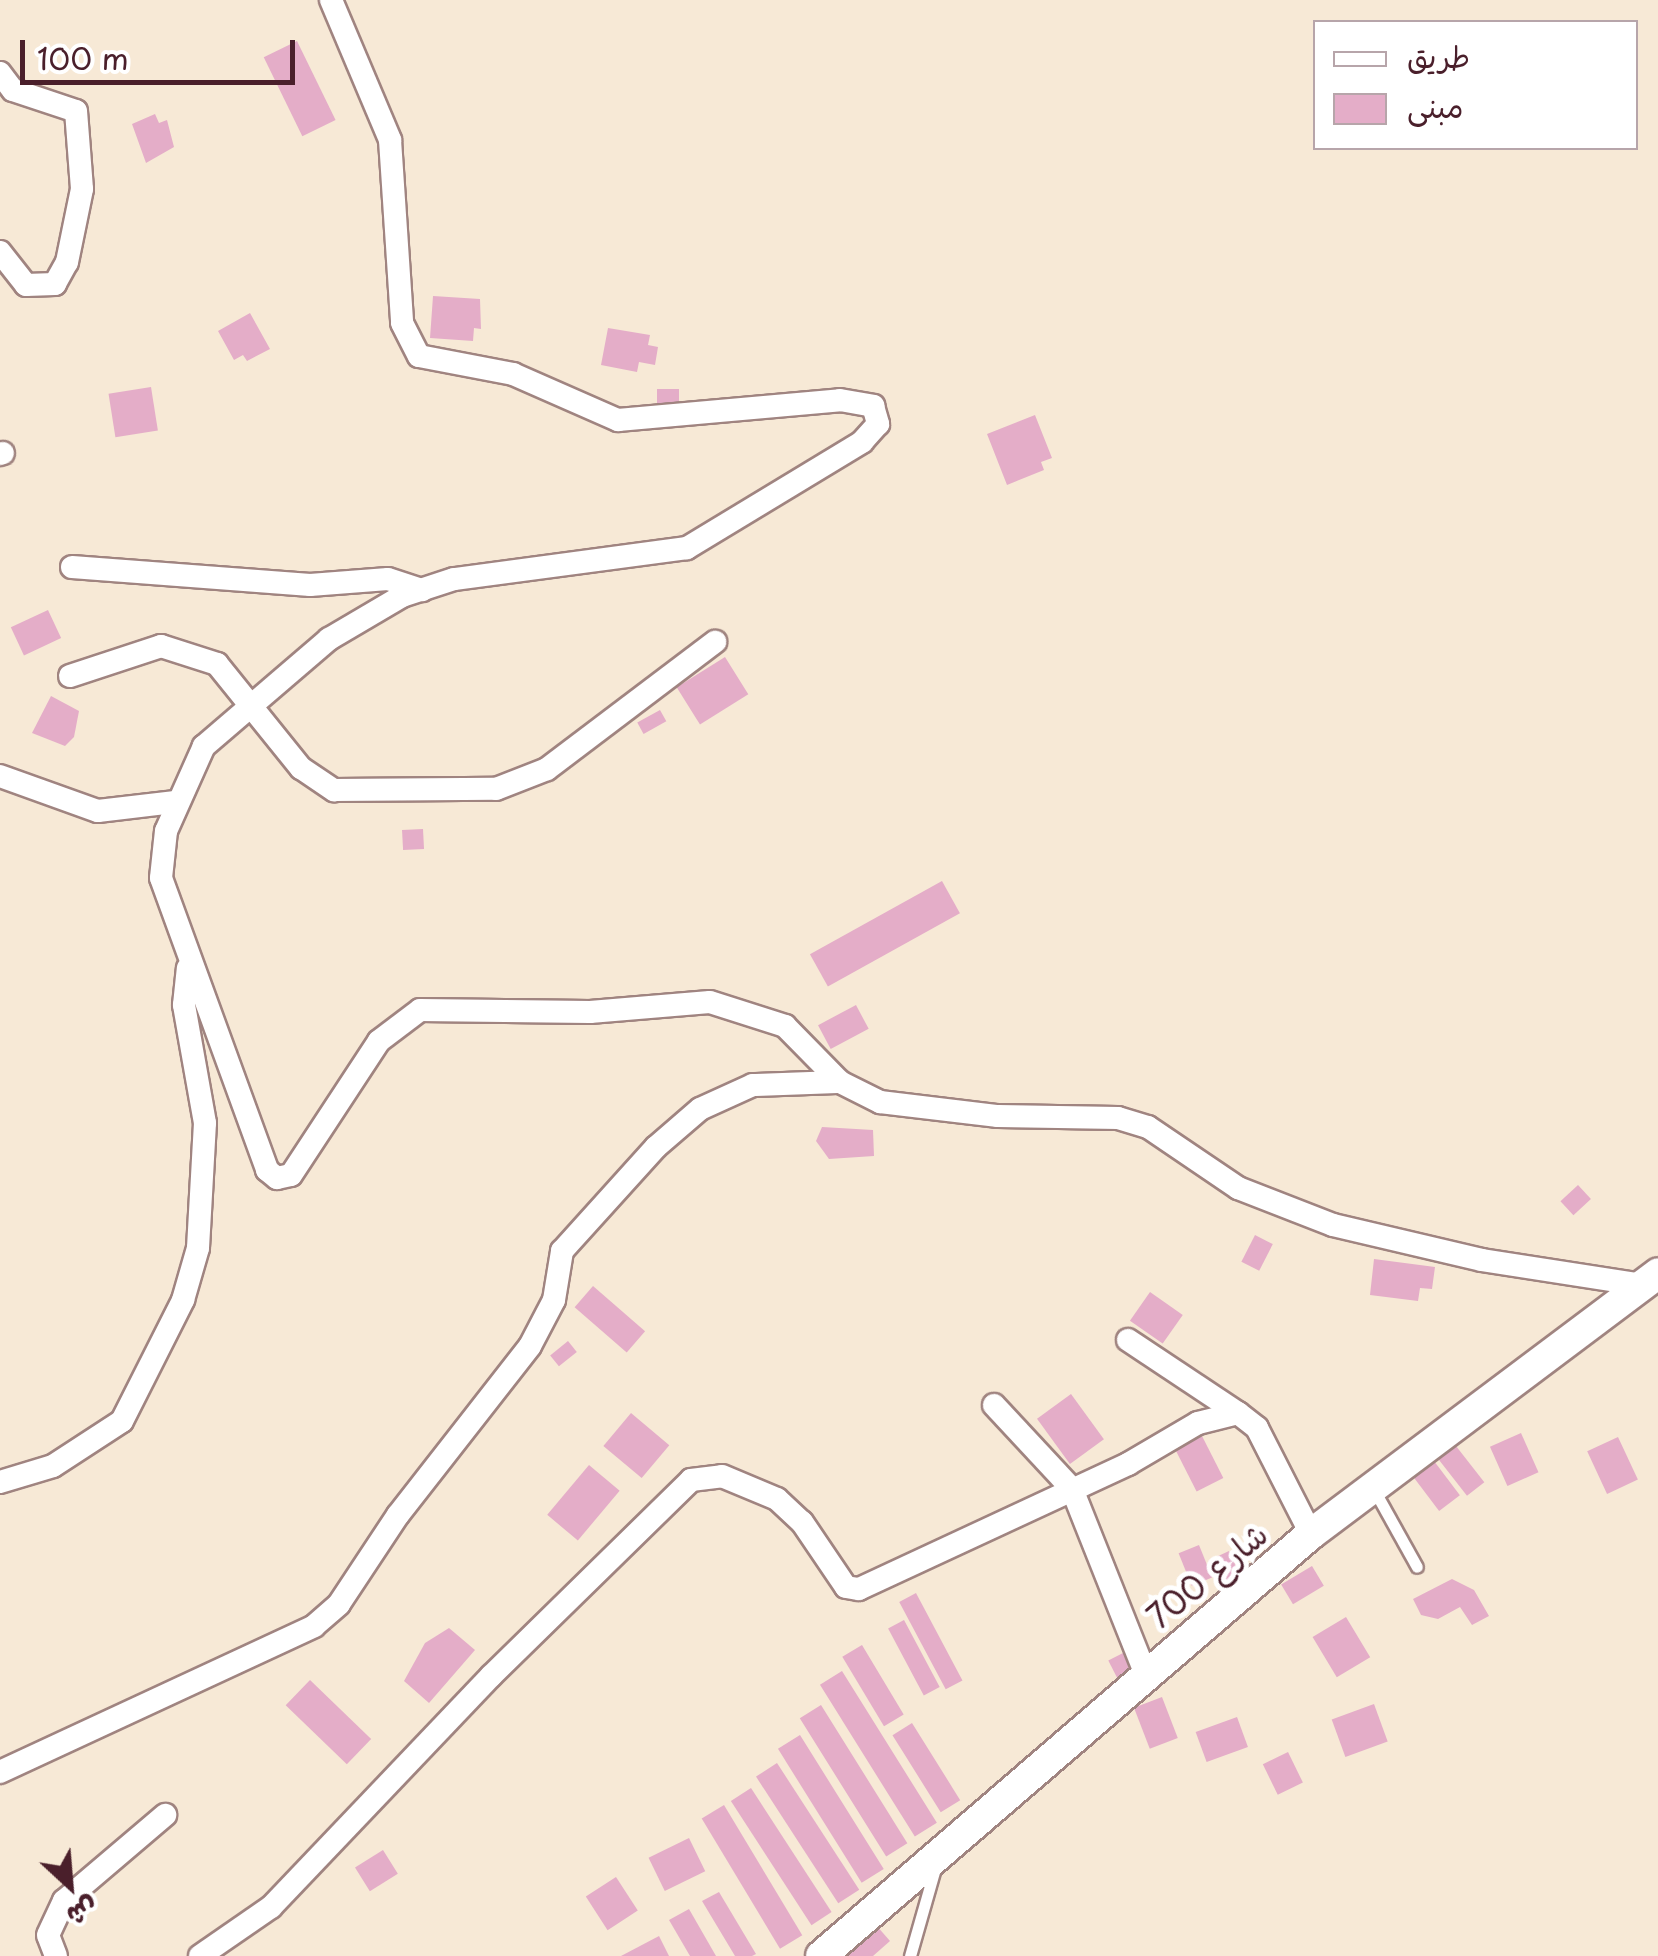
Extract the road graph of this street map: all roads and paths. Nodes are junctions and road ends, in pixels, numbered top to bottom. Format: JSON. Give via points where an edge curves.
{"nodes":[{"id":1,"x":331,"y":0,"type":"edge"},
{"id":2,"x":0,"y":74,"type":"edge"},
{"id":3,"x":0,"y":252,"type":"edge"},
{"id":4,"x":72,"y":567,"type":"dead end"},
{"id":5,"x":422,"y":590,"type":"junction"},
{"id":6,"x":715,"y":642,"type":"dead end"},
{"id":7,"x":70,"y":676,"type":"dead end"},
{"id":8,"x":250,"y":708,"type":"junction"},
{"id":9,"x":0,"y":776,"type":"edge"},
{"id":10,"x":176,"y":802,"type":"junction"},
{"id":11,"x":189,"y":964,"type":"junction"},
{"id":12,"x":840,"y":1082,"type":"junction"},
{"id":13,"x":1651,"y":1279,"type":"edge"},
{"id":14,"x":1128,"y":1340,"type":"dead end"},
{"id":15,"x":994,"y":1405,"type":"dead end"},
{"id":16,"x":1238,"y":1413,"type":"junction"},
{"id":17,"x":0,"y":1482,"type":"edge"},
{"id":18,"x":1072,"y":1488,"type":"junction"},
{"id":19,"x":1373,"y":1488,"type":"junction"},
{"id":20,"x":1311,"y":1534,"type":"junction"},
{"id":21,"x":1417,"y":1567,"type":"dead end"},
{"id":22,"x":1145,"y":1672,"type":"junction"},
{"id":23,"x":0,"y":1772,"type":"edge"},
{"id":24,"x":165,"y":1815,"type":"dead end"},
{"id":25,"x":936,"y":1859,"type":"junction"},
{"id":26,"x":56,"y":1956,"type":"edge"},
{"id":27,"x":200,"y":1956,"type":"edge"},
{"id":28,"x":821,"y":1956,"type":"edge"},
{"id":29,"x":910,"y":1956,"type":"edge"}],
"edges":[{"from":1,"to":5,"type":"street","via":[[390,140],[402,322],[419,356],[513,374],[618,420],[840,400],[872,406],[878,414],[862,442],[687,548],[454,579]]},
{"from":2,"to":3,"type":"street","via":[[14,90],[76,111],[82,188],[67,262],[55,284],[26,285]]},
{"from":4,"to":5,"type":"street","via":[[310,585],[388,579]]},
{"from":5,"to":8,"type":"street","via":[[330,639]]},
{"from":6,"to":8,"type":"street","via":[[547,769],[496,789],[334,790],[301,768]]},
{"from":7,"to":8,"type":"street","via":[[161,646],[216,664]]},
{"from":8,"to":10,"type":"street","via":[[204,746]]},
{"from":9,"to":10,"type":"street","via":[[98,812]]},
{"from":10,"to":11,"type":"street","via":[[161,878]]},
{"from":11,"to":12,"type":"street","via":[[261,1159],[277,1178],[298,1166],[379,1041],[420,1010],[736,1006],[796,1034]]},
{"from":11,"to":17,"type":"street","via":[[184,1005],[206,1123],[198,1248],[183,1300],[122,1420],[53,1466]]},
{"from":12,"to":13,"type":"street","via":[[900,1108],[1118,1118],[1148,1127],[1238,1188],[1333,1225],[1482,1260]]},
{"from":12,"to":23,"type":"street","via":[[753,1085],[700,1108],[656,1147],[562,1250],[554,1300],[530,1346],[398,1515],[339,1604],[314,1626]]},
{"from":13,"to":19,"type":"main road","name":"شارع 700"},
{"from":14,"to":16,"type":"street"},
{"from":15,"to":18,"type":"street"},
{"from":16,"to":18,"type":"street","via":[[1198,1423]]},
{"from":16,"to":20,"type":"street","via":[[1257,1428]]},
{"from":18,"to":22,"type":"street"},
{"from":18,"to":27,"type":"street","via":[[909,1570],[852,1589],[777,1499],[722,1476],[691,1480],[271,1907]]},
{"from":19,"to":20,"type":"main road","name":"شارع 700"},
{"from":19,"to":21,"type":"lane"},
{"from":20,"to":22,"type":"main road","name":"شارع 700"},
{"from":22,"to":25,"type":"main road","name":"شارع 700"},
{"from":24,"to":26,"type":"street","via":[[64,1901],[48,1936]]},
{"from":25,"to":28,"type":"main road","name":"شارع 700"},
{"from":25,"to":29,"type":"lane"}]}
